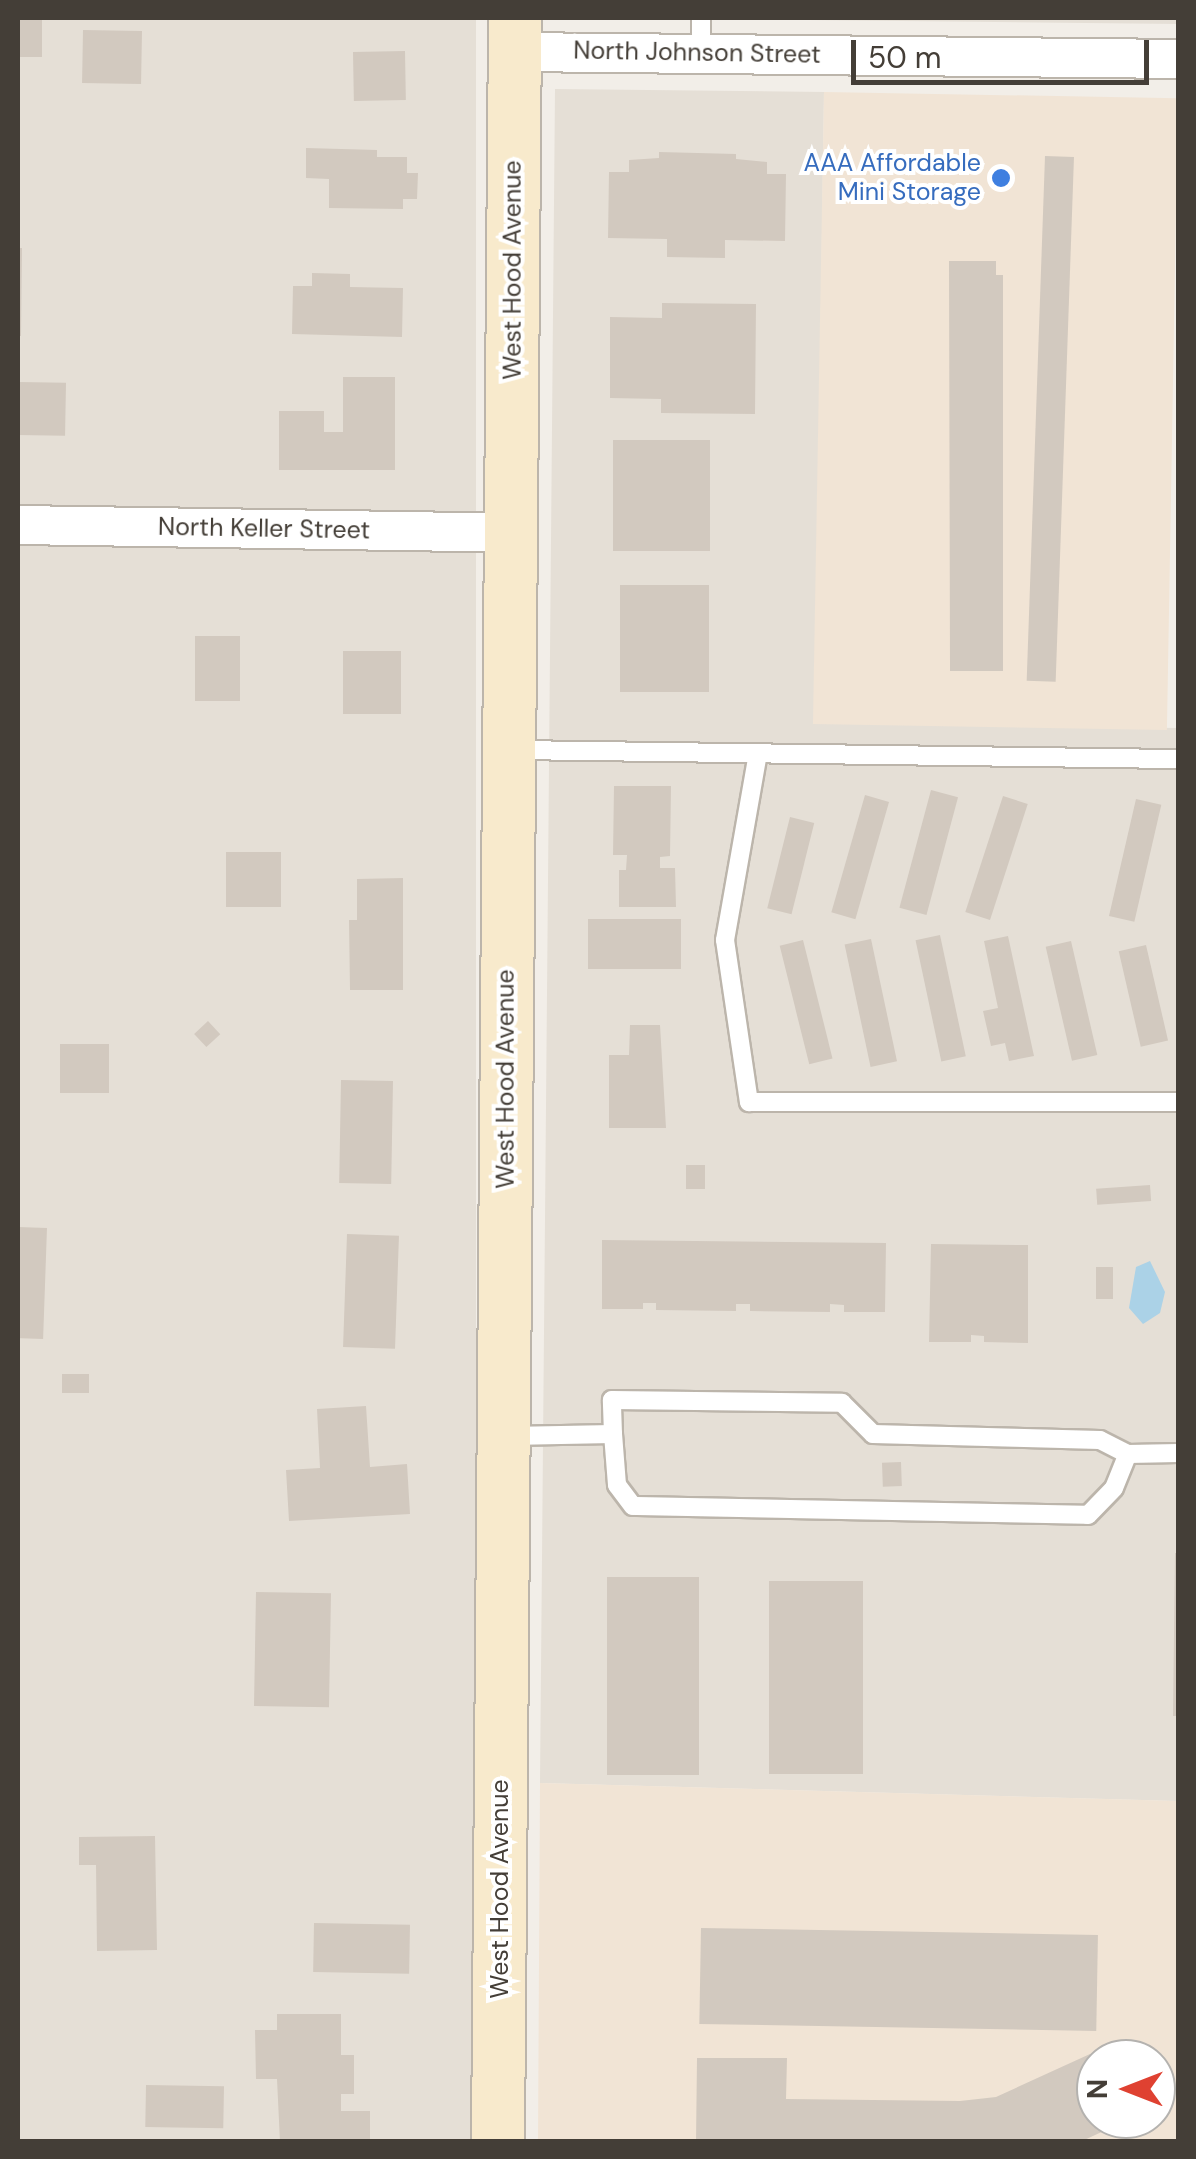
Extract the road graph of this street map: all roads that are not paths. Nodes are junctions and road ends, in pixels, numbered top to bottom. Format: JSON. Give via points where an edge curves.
{"nodes":[{"id":1,"x":515,"y":35,"type":"edge"},
{"id":2,"x":701,"y":35,"type":"edge"},
{"id":3,"x":1178,"y":59,"type":"edge"},
{"id":4,"x":18,"y":526,"type":"edge"},
{"id":5,"x":511,"y":533,"type":"junction"},
{"id":6,"x":509,"y":750,"type":"junction"},
{"id":7,"x":758,"y":753,"type":"junction"},
{"id":8,"x":1178,"y":759,"type":"edge"},
{"id":9,"x":1178,"y":1102,"type":"edge"},
{"id":10,"x":613,"y":1434,"type":"junction"},
{"id":11,"x":504,"y":1436,"type":"junction"},
{"id":12,"x":1128,"y":1454,"type":"junction"},
{"id":13,"x":1178,"y":1454,"type":"edge"},
{"id":14,"x":498,"y":2142,"type":"edge"}],
"edges":[{"from":1,"to":2,"type":"street","name":"North Johnson Street"},
{"from":1,"to":5,"type":"street","name":"West Hood Avenue"},
{"from":2,"to":3,"type":"street","name":"North Johnson Street"},
{"from":4,"to":5,"type":"street","name":"North Keller Street"},
{"from":5,"to":6,"type":"street","name":"West Hood Avenue"},
{"from":6,"to":7,"type":"lane"},
{"from":6,"to":11,"type":"street","name":"West Hood Avenue"},
{"from":7,"to":8,"type":"lane"},
{"from":7,"to":9,"type":"lane","via":[[725,940],[750,1102]]},
{"from":10,"to":11,"type":"lane"},
{"from":10,"to":12,"type":"lane","via":[[612,1400],[842,1403],[873,1434],[1100,1440]]},
{"from":10,"to":12,"type":"lane","via":[[617,1485],[633,1506],[1088,1514],[1114,1488]]},
{"from":11,"to":14,"type":"street","name":"West Hood Avenue"},
{"from":12,"to":13,"type":"lane"}]}
